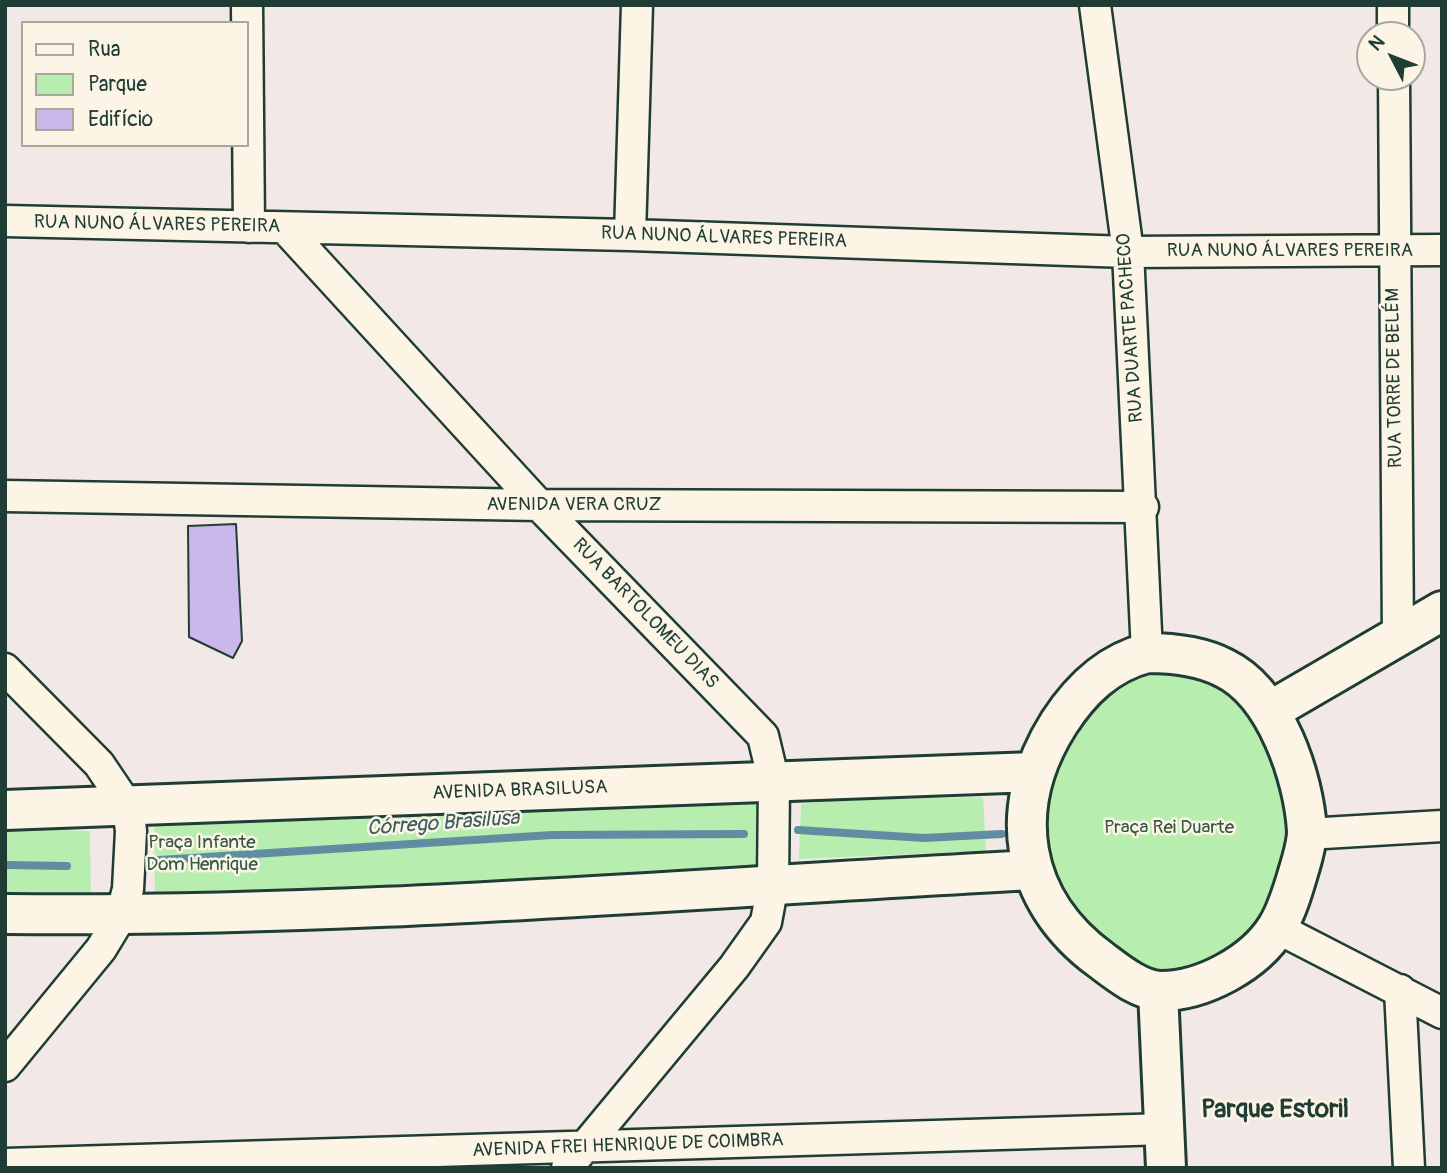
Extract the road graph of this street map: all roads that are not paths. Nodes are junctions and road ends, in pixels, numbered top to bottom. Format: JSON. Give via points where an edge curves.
{"nodes":[{"id":1,"x":637,"y":5,"type":"edge"},
{"id":2,"x":1095,"y":5,"type":"edge"},
{"id":3,"x":1394,"y":91,"type":"edge"},
{"id":4,"x":248,"y":116,"type":"edge"},
{"id":5,"x":5,"y":221,"type":"edge"},
{"id":6,"x":249,"y":227,"type":"junction"},
{"id":7,"x":285,"y":228,"type":"junction"},
{"id":8,"x":630,"y":235,"type":"junction"},
{"id":9,"x":1394,"y":250,"type":"junction"},
{"id":10,"x":1442,"y":250,"type":"edge"},
{"id":11,"x":1128,"y":252,"type":"junction"},
{"id":12,"x":5,"y":496,"type":"edge"},
{"id":13,"x":539,"y":505,"type":"junction"},
{"id":14,"x":1143,"y":507,"type":"junction"},
{"id":15,"x":1442,"y":611,"type":"edge"},
{"id":16,"x":1398,"y":638,"type":"junction"},
{"id":17,"x":1147,"y":653,"type":"junction"},
{"id":18,"x":5,"y":669,"type":"edge"},
{"id":19,"x":1270,"y":711,"type":"junction"},
{"id":20,"x":1034,"y":772,"type":"junction"},
{"id":21,"x":774,"y":782,"type":"junction"},
{"id":22,"x":128,"y":807,"type":"junction"},
{"id":23,"x":5,"y":810,"type":"edge"},
{"id":24,"x":1442,"y":826,"type":"edge"},
{"id":25,"x":1307,"y":834,"type":"junction"},
{"id":26,"x":1034,"y":870,"type":"junction"},
{"id":27,"x":773,"y":884,"type":"junction"},
{"id":28,"x":5,"y":914,"type":"edge"},
{"id":29,"x":121,"y":916,"type":"junction"},
{"id":30,"x":1277,"y":928,"type":"junction"},
{"id":31,"x":1400,"y":990,"type":"junction"},
{"id":32,"x":1158,"y":991,"type":"junction"},
{"id":33,"x":1442,"y":1013,"type":"edge"},
{"id":34,"x":5,"y":1066,"type":"edge"},
{"id":35,"x":1166,"y":1129,"type":"junction"},
{"id":36,"x":576,"y":1158,"type":"edge"},
{"id":37,"x":5,"y":1164,"type":"edge"},
{"id":38,"x":1166,"y":1168,"type":"edge"},
{"id":39,"x":1409,"y":1168,"type":"edge"}],
"edges":[{"from":1,"to":8,"type":"street"},
{"from":2,"to":11,"type":"street","name":"RUA DUARTE PACHECO"},
{"from":3,"to":9,"type":"street","name":"RUA TORRE DE BELÉM"},
{"from":4,"to":6,"type":"street"},
{"from":5,"to":6,"type":"street","name":"RUA NUNO ÁLVARES PEREIRA"},
{"from":6,"to":7,"type":"street","name":"RUA NUNO ÁLVARES PEREIRA"},
{"from":7,"to":8,"type":"street","name":"RUA NUNO ÁLVARES PEREIRA"},
{"from":7,"to":13,"type":"street","name":"RUA BARTOLOMEU DIAS"},
{"from":8,"to":11,"type":"street","name":"RUA NUNO ÁLVARES PEREIRA"},
{"from":9,"to":10,"type":"street","name":"RUA NUNO ÁLVARES PEREIRA"},
{"from":9,"to":11,"type":"street","name":"RUA NUNO ÁLVARES PEREIRA"},
{"from":9,"to":16,"type":"street","name":"RUA TORRE DE BELÉM"},
{"from":11,"to":14,"type":"street","name":"RUA DUARTE PACHECO"},
{"from":12,"to":13,"type":"street","name":"AVENIDA VERA CRUZ"},
{"from":13,"to":14,"type":"street","name":"AVENIDA VERA CRUZ"},
{"from":13,"to":21,"type":"street","name":"RUA BARTOLOMEU DIAS","via":[[763,736]]},
{"from":14,"to":17,"type":"street","name":"RUA DUARTE PACHECO"},
{"from":15,"to":16,"type":"street"},
{"from":16,"to":19,"type":"street"},
{"from":17,"to":19,"type":"street","via":[[1188,656],[1226,668]]},
{"from":17,"to":20,"type":"street","via":[[1124,659],[1082,692],[1046,744]]},
{"from":18,"to":22,"type":"street","via":[[99,764]]},
{"from":19,"to":25,"type":"street","via":[[1295,764]]},
{"from":20,"to":21,"type":"street","name":"AVENIDA BRASILUSA"},
{"from":20,"to":26,"type":"street","via":[[1025,829]]},
{"from":21,"to":22,"type":"street","name":"AVENIDA BRASILUSA"},
{"from":21,"to":27,"type":"street","name":"RUA BARTOLOMEU DIAS"},
{"from":22,"to":23,"type":"street","name":"AVENIDA BRASILUSA"},
{"from":22,"to":29,"type":"street","via":[[128,889]]},
{"from":24,"to":25,"type":"street"},
{"from":25,"to":30,"type":"street","via":[[1292,894]]},
{"from":26,"to":27,"type":"street"},
{"from":26,"to":32,"type":"street","via":[[1058,919],[1080,945],[1130,980]]},
{"from":27,"to":29,"type":"street","via":[[571,900]]},
{"from":27,"to":36,"type":"street","name":"RUA BARTOLOMEU DIAS","via":[[766,922],[734,967]]},
{"from":28,"to":29,"type":"street"},
{"from":29,"to":34,"type":"street","via":[[100,950]]},
{"from":30,"to":31,"type":"street"},
{"from":30,"to":32,"type":"street","via":[[1240,964],[1211,982]]},
{"from":31,"to":33,"type":"street"},
{"from":31,"to":39,"type":"street"},
{"from":32,"to":35,"type":"street"},
{"from":35,"to":36,"type":"street","name":"AVENIDA FREI HENRIQUE DE COIMBRA"},
{"from":35,"to":38,"type":"street"},
{"from":36,"to":37,"type":"street","name":"AVENIDA FREI HENRIQUE DE COIMBRA"}]}
